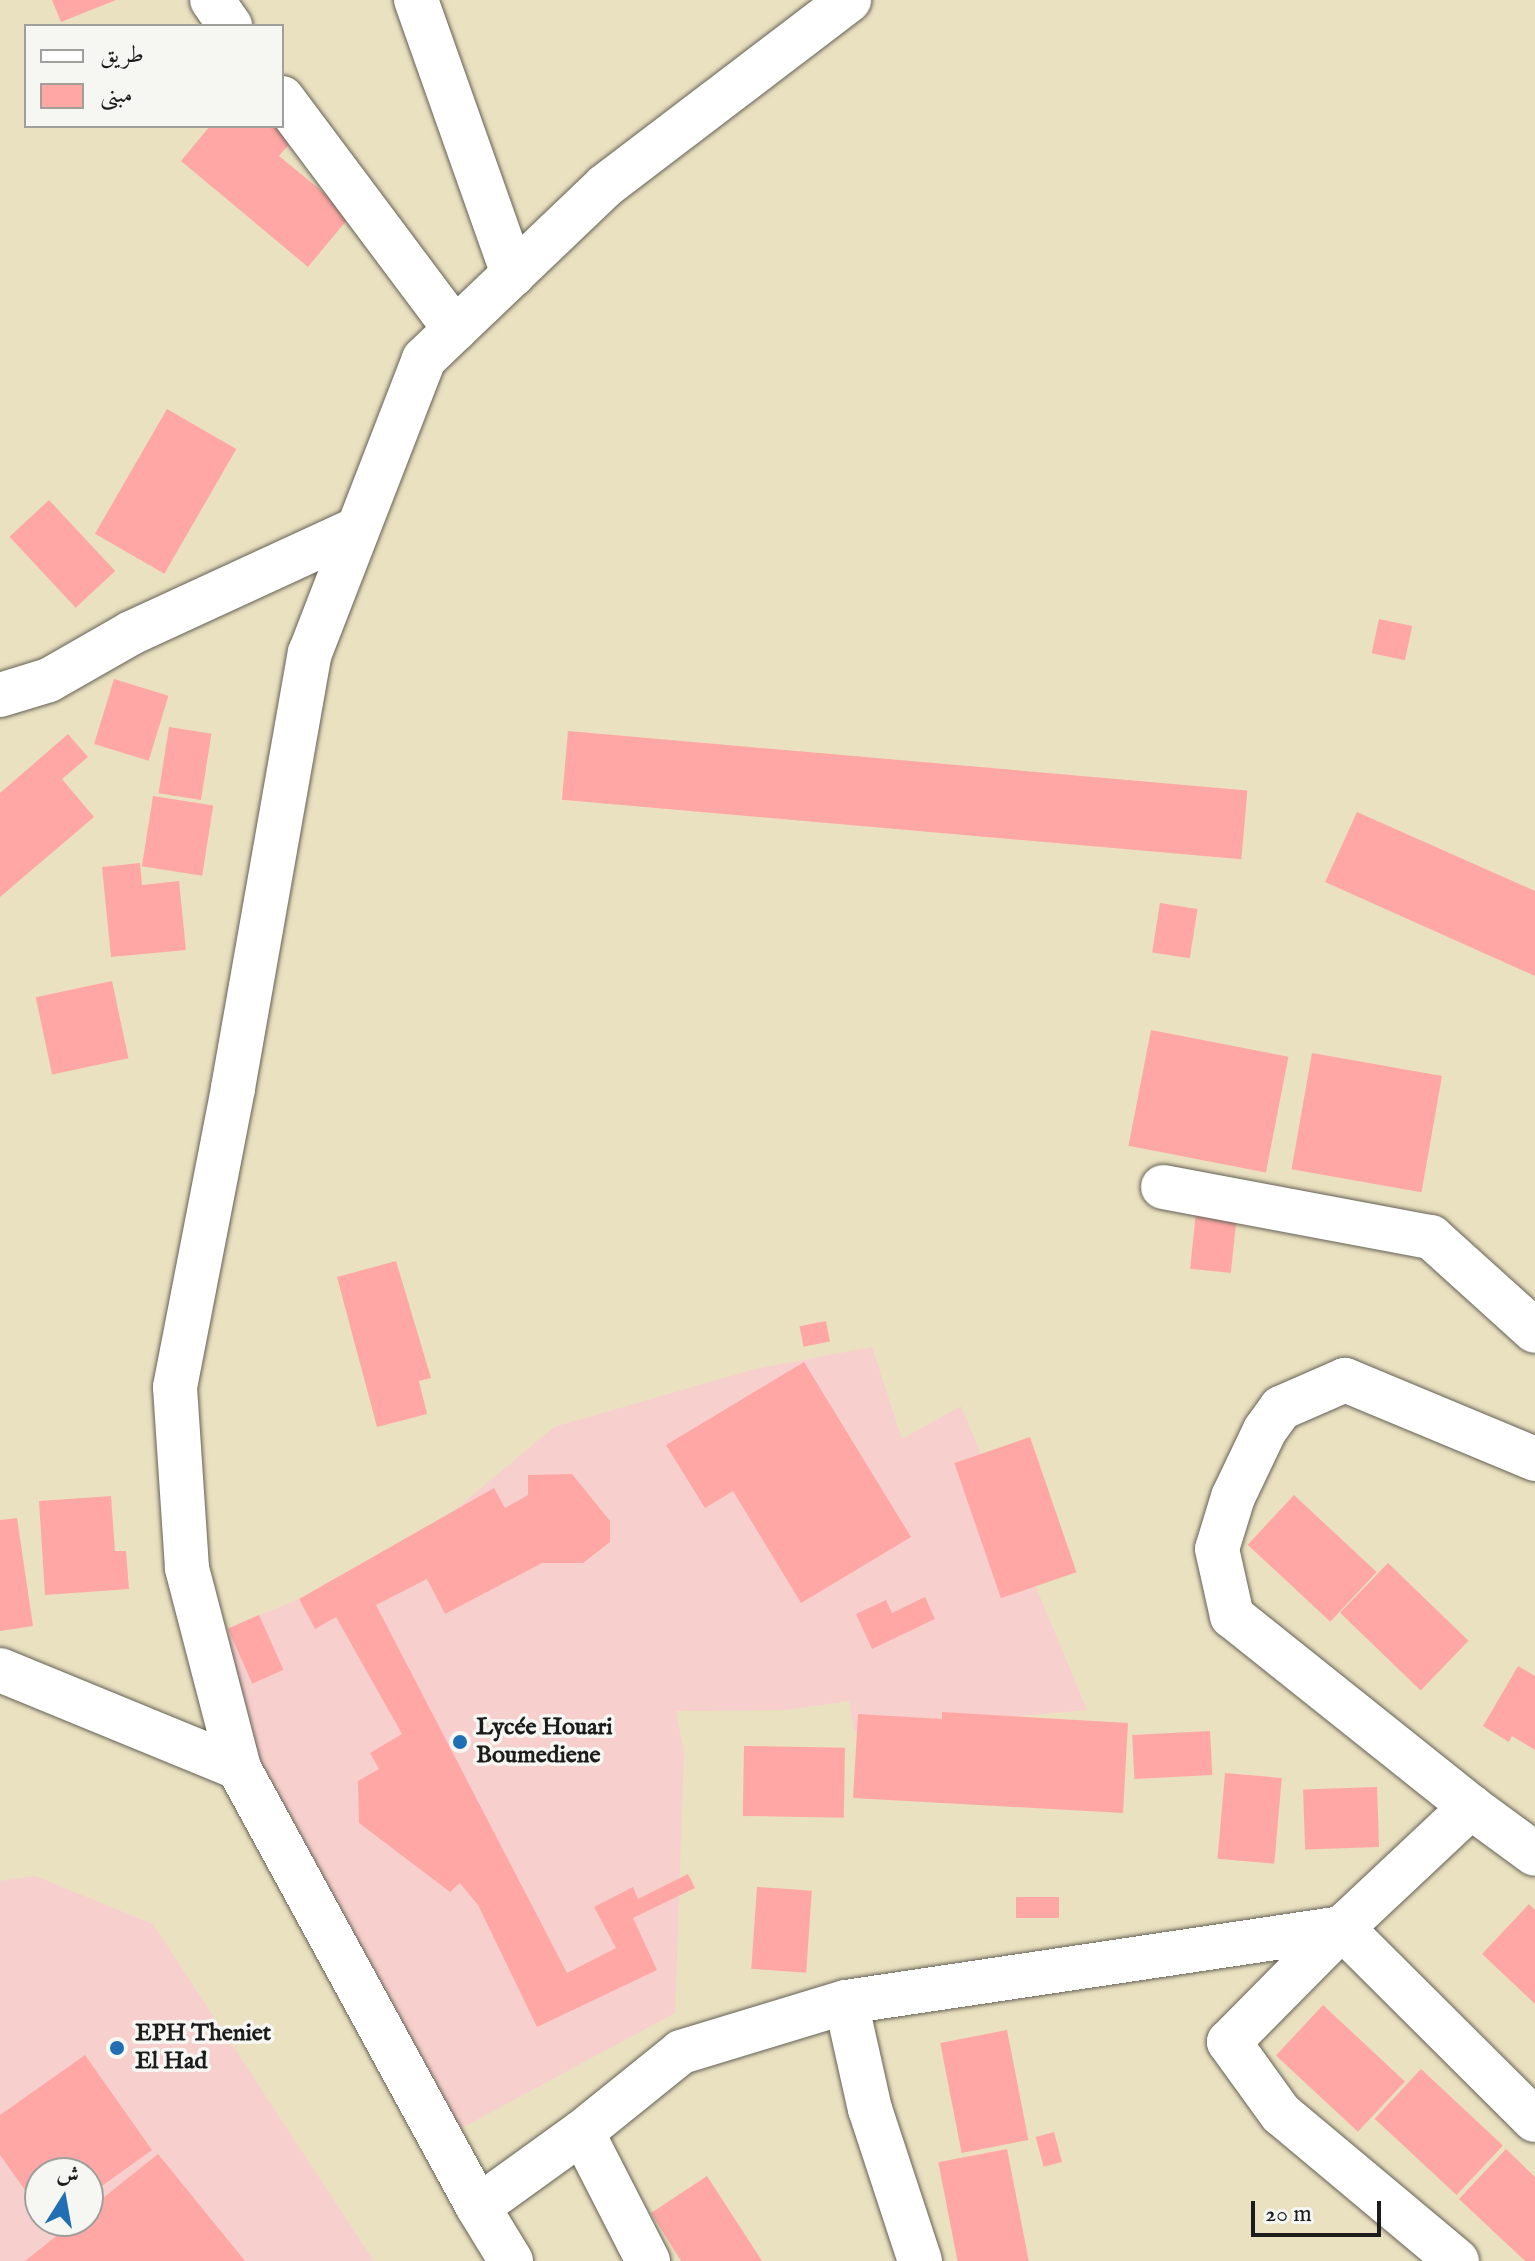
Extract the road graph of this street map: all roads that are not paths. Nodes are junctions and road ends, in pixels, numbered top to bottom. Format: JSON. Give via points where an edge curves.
{"nodes":[{"id":1,"x":212,"y":0,"type":"edge"},
{"id":2,"x":416,"y":0,"type":"edge"},
{"id":3,"x":849,"y":0,"type":"edge"},
{"id":4,"x":229,"y":24,"type":"edge"},
{"id":5,"x":284,"y":101,"type":"edge"},
{"id":6,"x":513,"y":274,"type":"junction"},
{"id":7,"x":455,"y":329,"type":"junction"},
{"id":8,"x":355,"y":530,"type":"junction"},
{"id":9,"x":0,"y":695,"type":"edge"},
{"id":10,"x":1163,"y":1187,"type":"dead end"},
{"id":11,"x":1535,"y":1331,"type":"edge"},
{"id":12,"x":1535,"y":1459,"type":"edge"},
{"id":13,"x":0,"y":1670,"type":"edge"},
{"id":14,"x":239,"y":1768,"type":"junction"},
{"id":15,"x":1471,"y":1807,"type":"junction"},
{"id":16,"x":1535,"y":1854,"type":"edge"},
{"id":17,"x":1342,"y":1928,"type":"junction"},
{"id":18,"x":846,"y":2002,"type":"junction"},
{"id":19,"x":1535,"y":2120,"type":"edge"},
{"id":20,"x":582,"y":2132,"type":"junction"},
{"id":21,"x":478,"y":2207,"type":"junction"},
{"id":22,"x":511,"y":2261,"type":"edge"},
{"id":23,"x":648,"y":2261,"type":"edge"},
{"id":24,"x":920,"y":2261,"type":"edge"},
{"id":25,"x":1457,"y":2261,"type":"edge"}],
"edges":[{"from":1,"to":4,"type":"street"},
{"from":2,"to":6,"type":"street"},
{"from":3,"to":6,"type":"street","via":[[605,186]]},
{"from":5,"to":7,"type":"street"},
{"from":6,"to":7,"type":"street"},
{"from":7,"to":8,"type":"street","via":[[424,359]]},
{"from":8,"to":9,"type":"street","via":[[131,633],[49,680]]},
{"from":8,"to":14,"type":"street","via":[[310,653],[175,1387],[187,1568]]},
{"from":10,"to":11,"type":"street","via":[[1431,1237]]},
{"from":12,"to":15,"type":"street","via":[[1345,1380],[1281,1408],[1233,1497],[1217,1549],[1232,1616]]},
{"from":13,"to":14,"type":"street"},
{"from":14,"to":21,"type":"street"},
{"from":15,"to":16,"type":"street"},
{"from":15,"to":17,"type":"street"},
{"from":17,"to":18,"type":"street"},
{"from":17,"to":19,"type":"street"},
{"from":17,"to":25,"type":"street","via":[[1229,2042],[1281,2114]]},
{"from":18,"to":20,"type":"street","via":[[681,2052]]},
{"from":18,"to":24,"type":"street","via":[[870,2109]]},
{"from":20,"to":21,"type":"street"},
{"from":20,"to":23,"type":"street"},
{"from":21,"to":22,"type":"street"}]}
